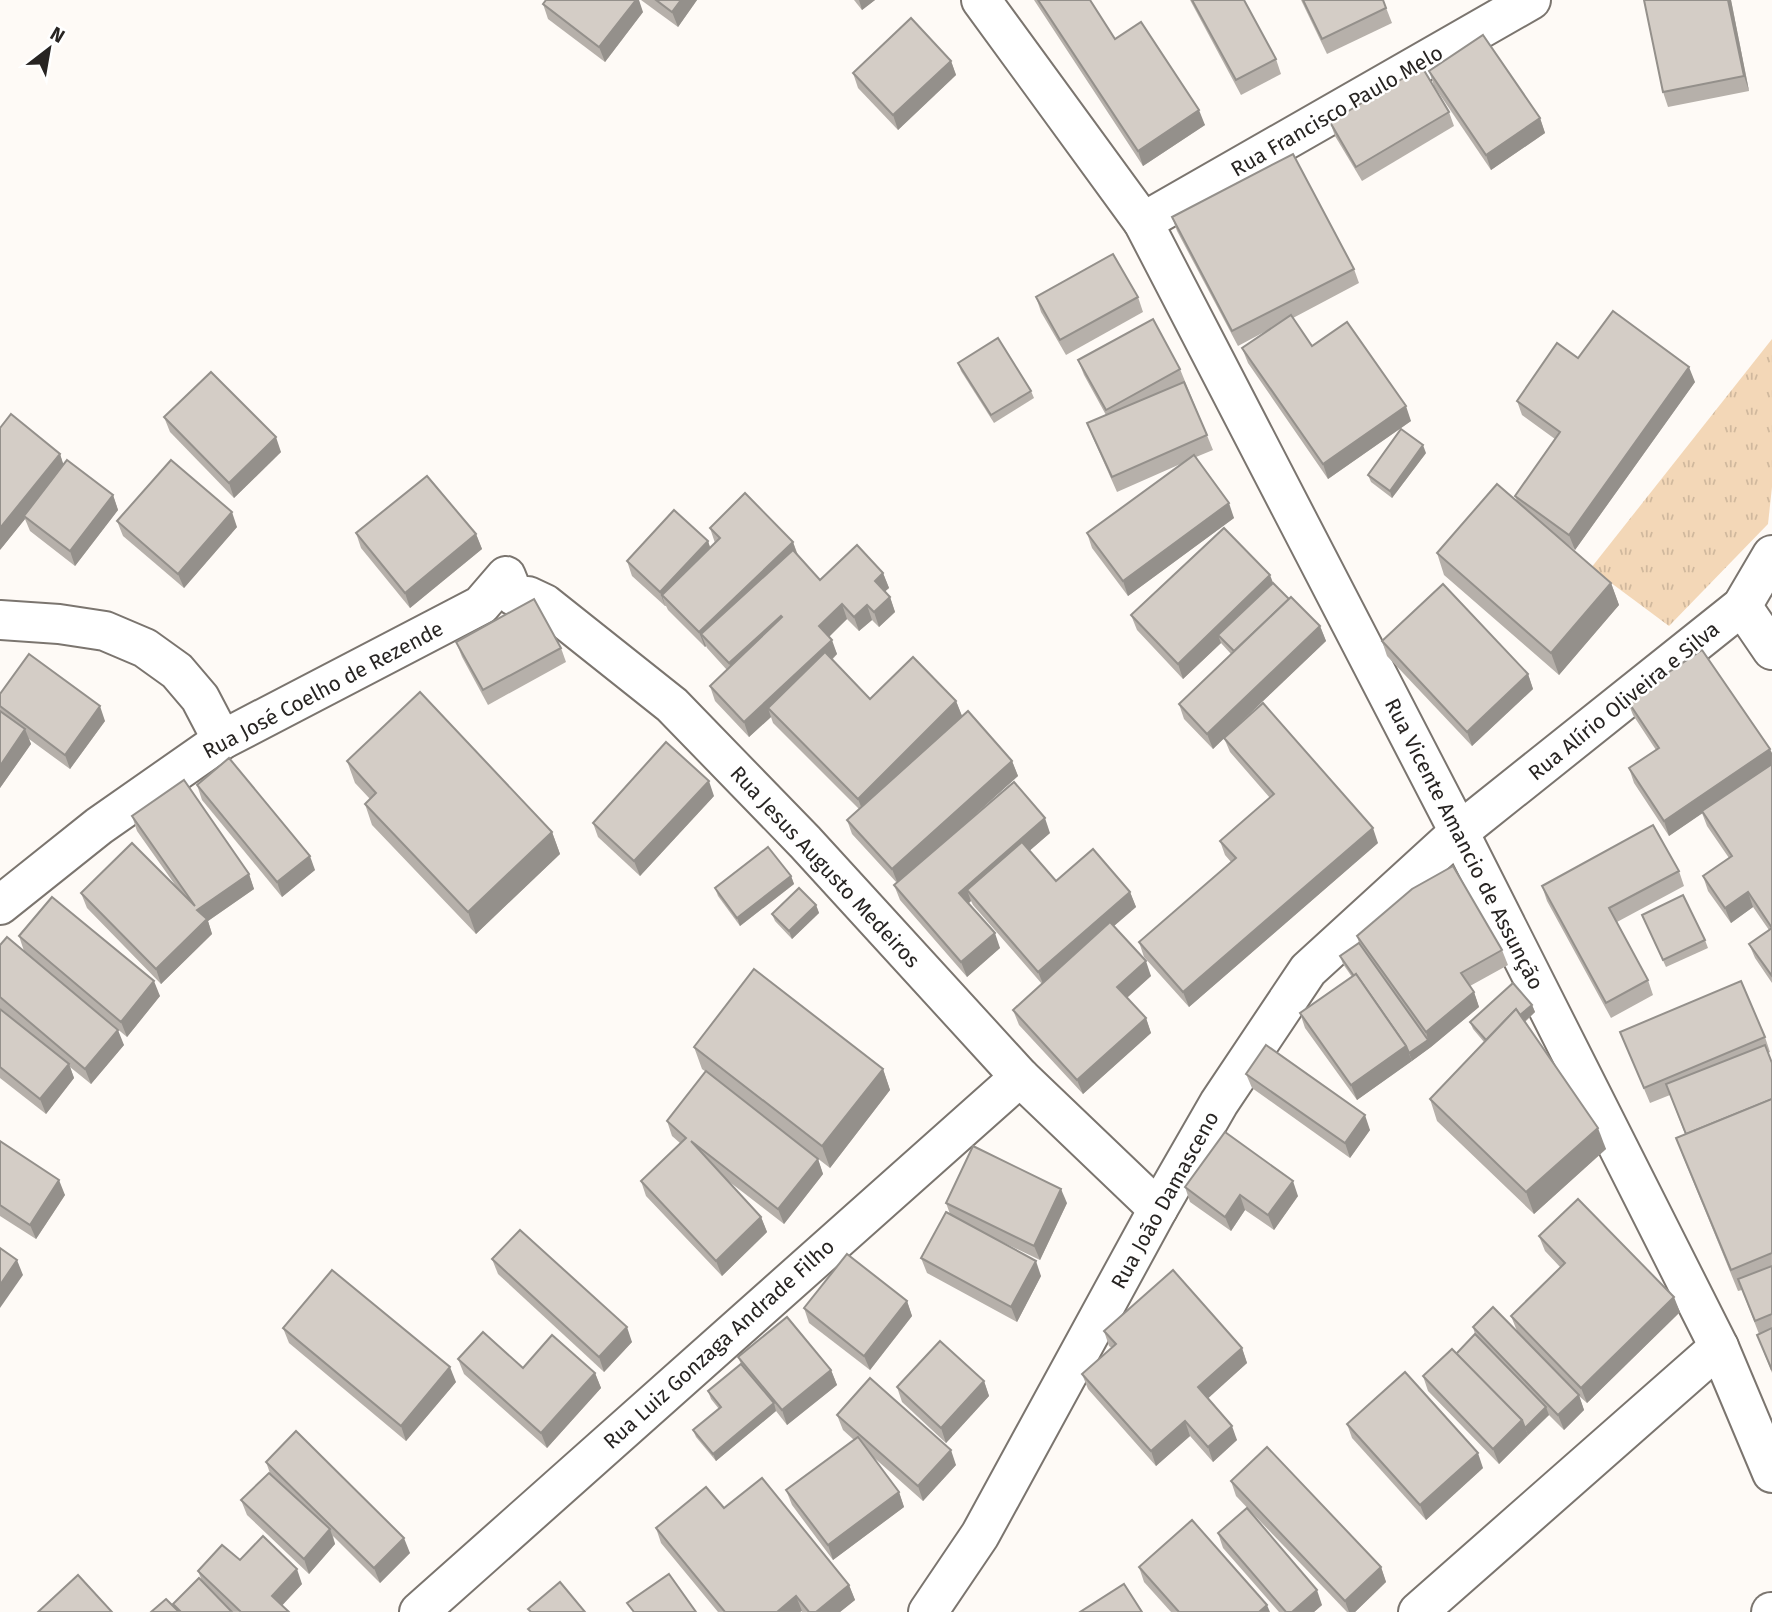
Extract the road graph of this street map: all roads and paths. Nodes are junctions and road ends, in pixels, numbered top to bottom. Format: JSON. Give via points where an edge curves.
{"nodes":[{"id":1,"x":981,"y":0,"type":"edge"},
{"id":2,"x":1531,"y":0,"type":"edge"},
{"id":3,"x":1143,"y":222,"type":"junction"},
{"id":4,"x":1772,"y":555,"type":"edge"},
{"id":5,"x":481,"y":605,"type":"joint"},
{"id":6,"x":1742,"y":606,"type":"junction"},
{"id":7,"x":0,"y":621,"type":"edge"},
{"id":8,"x":1772,"y":650,"type":"edge"},
{"id":9,"x":222,"y":740,"type":"junction"},
{"id":10,"x":1459,"y":832,"type":"junction"},
{"id":11,"x":0,"y":905,"type":"edge"},
{"id":12,"x":1020,"y":1077,"type":"junction"},
{"id":13,"x":1158,"y":1209,"type":"junction"},
{"id":14,"x":1719,"y":1347,"type":"junction"},
{"id":15,"x":1772,"y":1473,"type":"edge"},
{"id":16,"x":419,"y":1612,"type":"edge"},
{"id":17,"x":928,"y":1612,"type":"edge"},
{"id":18,"x":1418,"y":1612,"type":"edge"}],
"edges":[{"from":1,"to":3,"type":"street","name":"Rua Vicente Amancio de Assunção"},
{"from":2,"to":3,"type":"street","name":"Rua Francisco Paulo Melo"},
{"from":3,"to":10,"type":"street","name":"Rua Vicente Amancio de Assunção"},
{"from":4,"to":6,"type":"street","name":"Rua Alírio Oliveira e Silva"},
{"from":5,"to":9,"type":"street","name":"Rua José Coelho de Rezende"},
{"from":5,"to":12,"type":"street","name":"Rua Jesus Augusto Medeiros","via":[[506,576],[514,596],[545,604],[672,705],[805,842]]},
{"from":6,"to":8,"type":"street"},
{"from":6,"to":10,"type":"street","name":"Rua Alírio Oliveira e Silva"},
{"from":7,"to":9,"type":"street","via":[[105,631],[145,648],[177,671],[200,698]]},
{"from":9,"to":11,"type":"street","name":"Rua José Coelho de Rezende","via":[[99,826]]},
{"from":10,"to":13,"type":"street","name":"Rua João Damasceno","via":[[1308,970],[1219,1103]]},
{"from":10,"to":14,"type":"street","name":"Rua Vicente Amancio de Assunção"},
{"from":12,"to":13,"type":"street","name":"Rua Jesus Augusto Medeiros"},
{"from":12,"to":16,"type":"street","name":"Rua Luiz Gonzaga Andrade Filho"},
{"from":13,"to":17,"type":"street","name":"Rua João Damasceno","via":[[980,1535]]},
{"from":14,"to":15,"type":"street","name":"Rua Vicente Amancio de Assunção"},
{"from":14,"to":18,"type":"street"}]}
